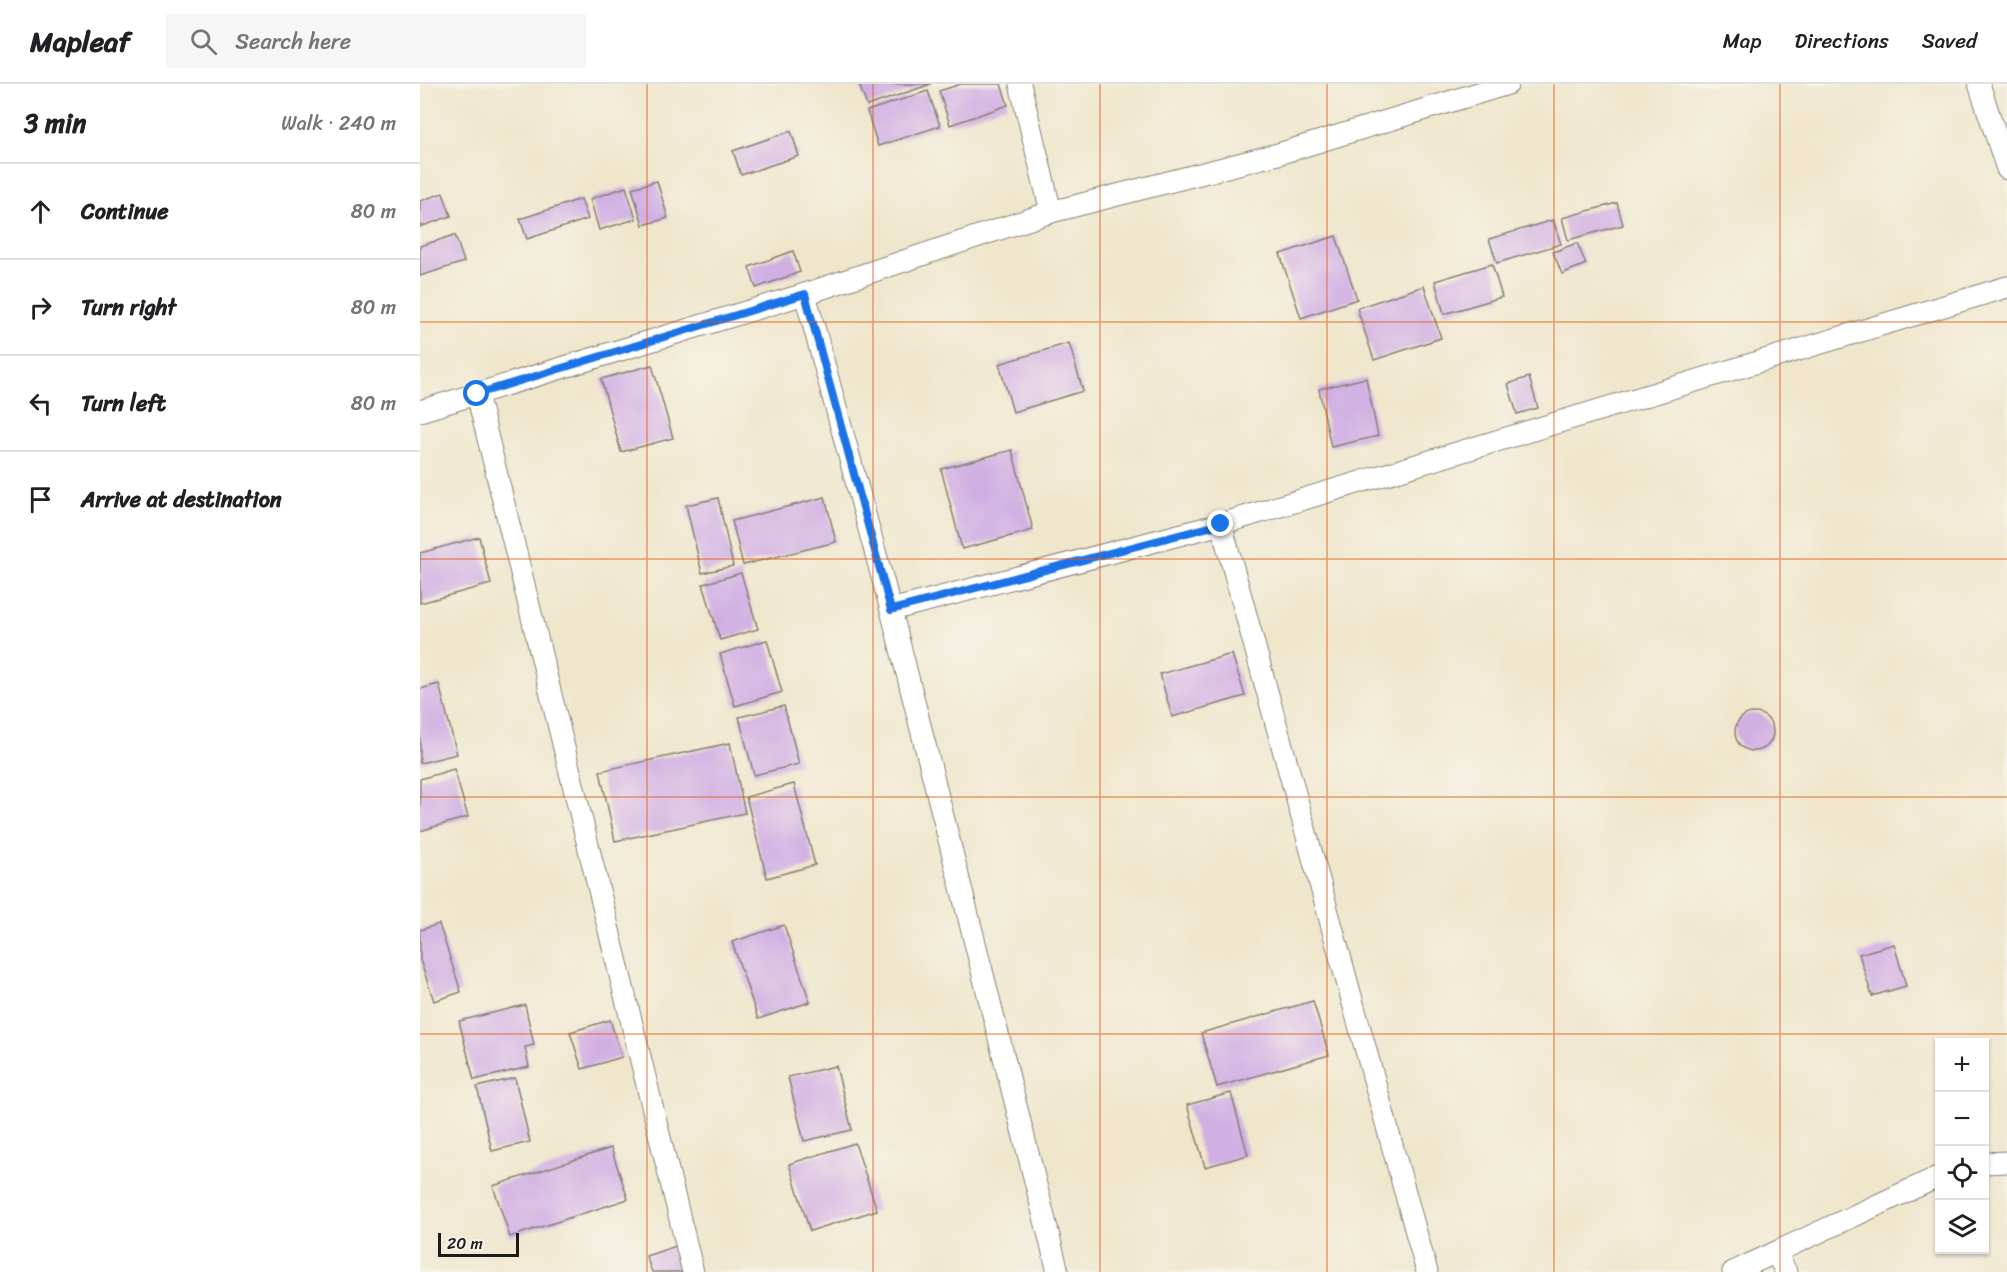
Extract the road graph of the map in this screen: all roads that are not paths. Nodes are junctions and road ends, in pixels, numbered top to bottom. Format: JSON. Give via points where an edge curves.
{"nodes":[{"id":1,"x":1020,"y":84,"type":"edge"},
{"id":2,"x":1508,"y":84,"type":"edge"},
{"id":3,"x":1979,"y":84,"type":"edge"},
{"id":4,"x":2007,"y":169,"type":"edge"},
{"id":5,"x":1051,"y":212,"type":"junction"},
{"id":6,"x":2007,"y":287,"type":"edge"},
{"id":7,"x":805,"y":294,"type":"junction"},
{"id":8,"x":477,"y":394,"type":"junction"},
{"id":9,"x":420,"y":411,"type":"edge"},
{"id":10,"x":1221,"y":524,"type":"junction"},
{"id":11,"x":891,"y":610,"type":"junction"},
{"id":12,"x":2007,"y":1162,"type":"edge"},
{"id":13,"x":1989,"y":1163,"type":"edge"},
{"id":14,"x":1935,"y":1179,"type":"edge"},
{"id":15,"x":1781,"y":1263,"type":"edge"},
{"id":16,"x":693,"y":1272,"type":"edge"},
{"id":17,"x":1058,"y":1272,"type":"edge"},
{"id":18,"x":1427,"y":1272,"type":"edge"},
{"id":19,"x":1733,"y":1272,"type":"edge"}],
"edges":[{"from":1,"to":5,"type":"street"},
{"from":2,"to":5,"type":"street","via":[[1278,154]]},
{"from":3,"to":4,"type":"street"},
{"from":5,"to":7,"type":"street"},
{"from":6,"to":10,"type":"street"},
{"from":7,"to":8,"type":"street"},
{"from":7,"to":11,"type":"street"},
{"from":8,"to":9,"type":"street"},
{"from":8,"to":16,"type":"street"},
{"from":10,"to":11,"type":"street"},
{"from":10,"to":18,"type":"street"},
{"from":11,"to":17,"type":"street"},
{"from":12,"to":13,"type":"street"},
{"from":14,"to":15,"type":"street"},
{"from":15,"to":19,"type":"street"}]}
